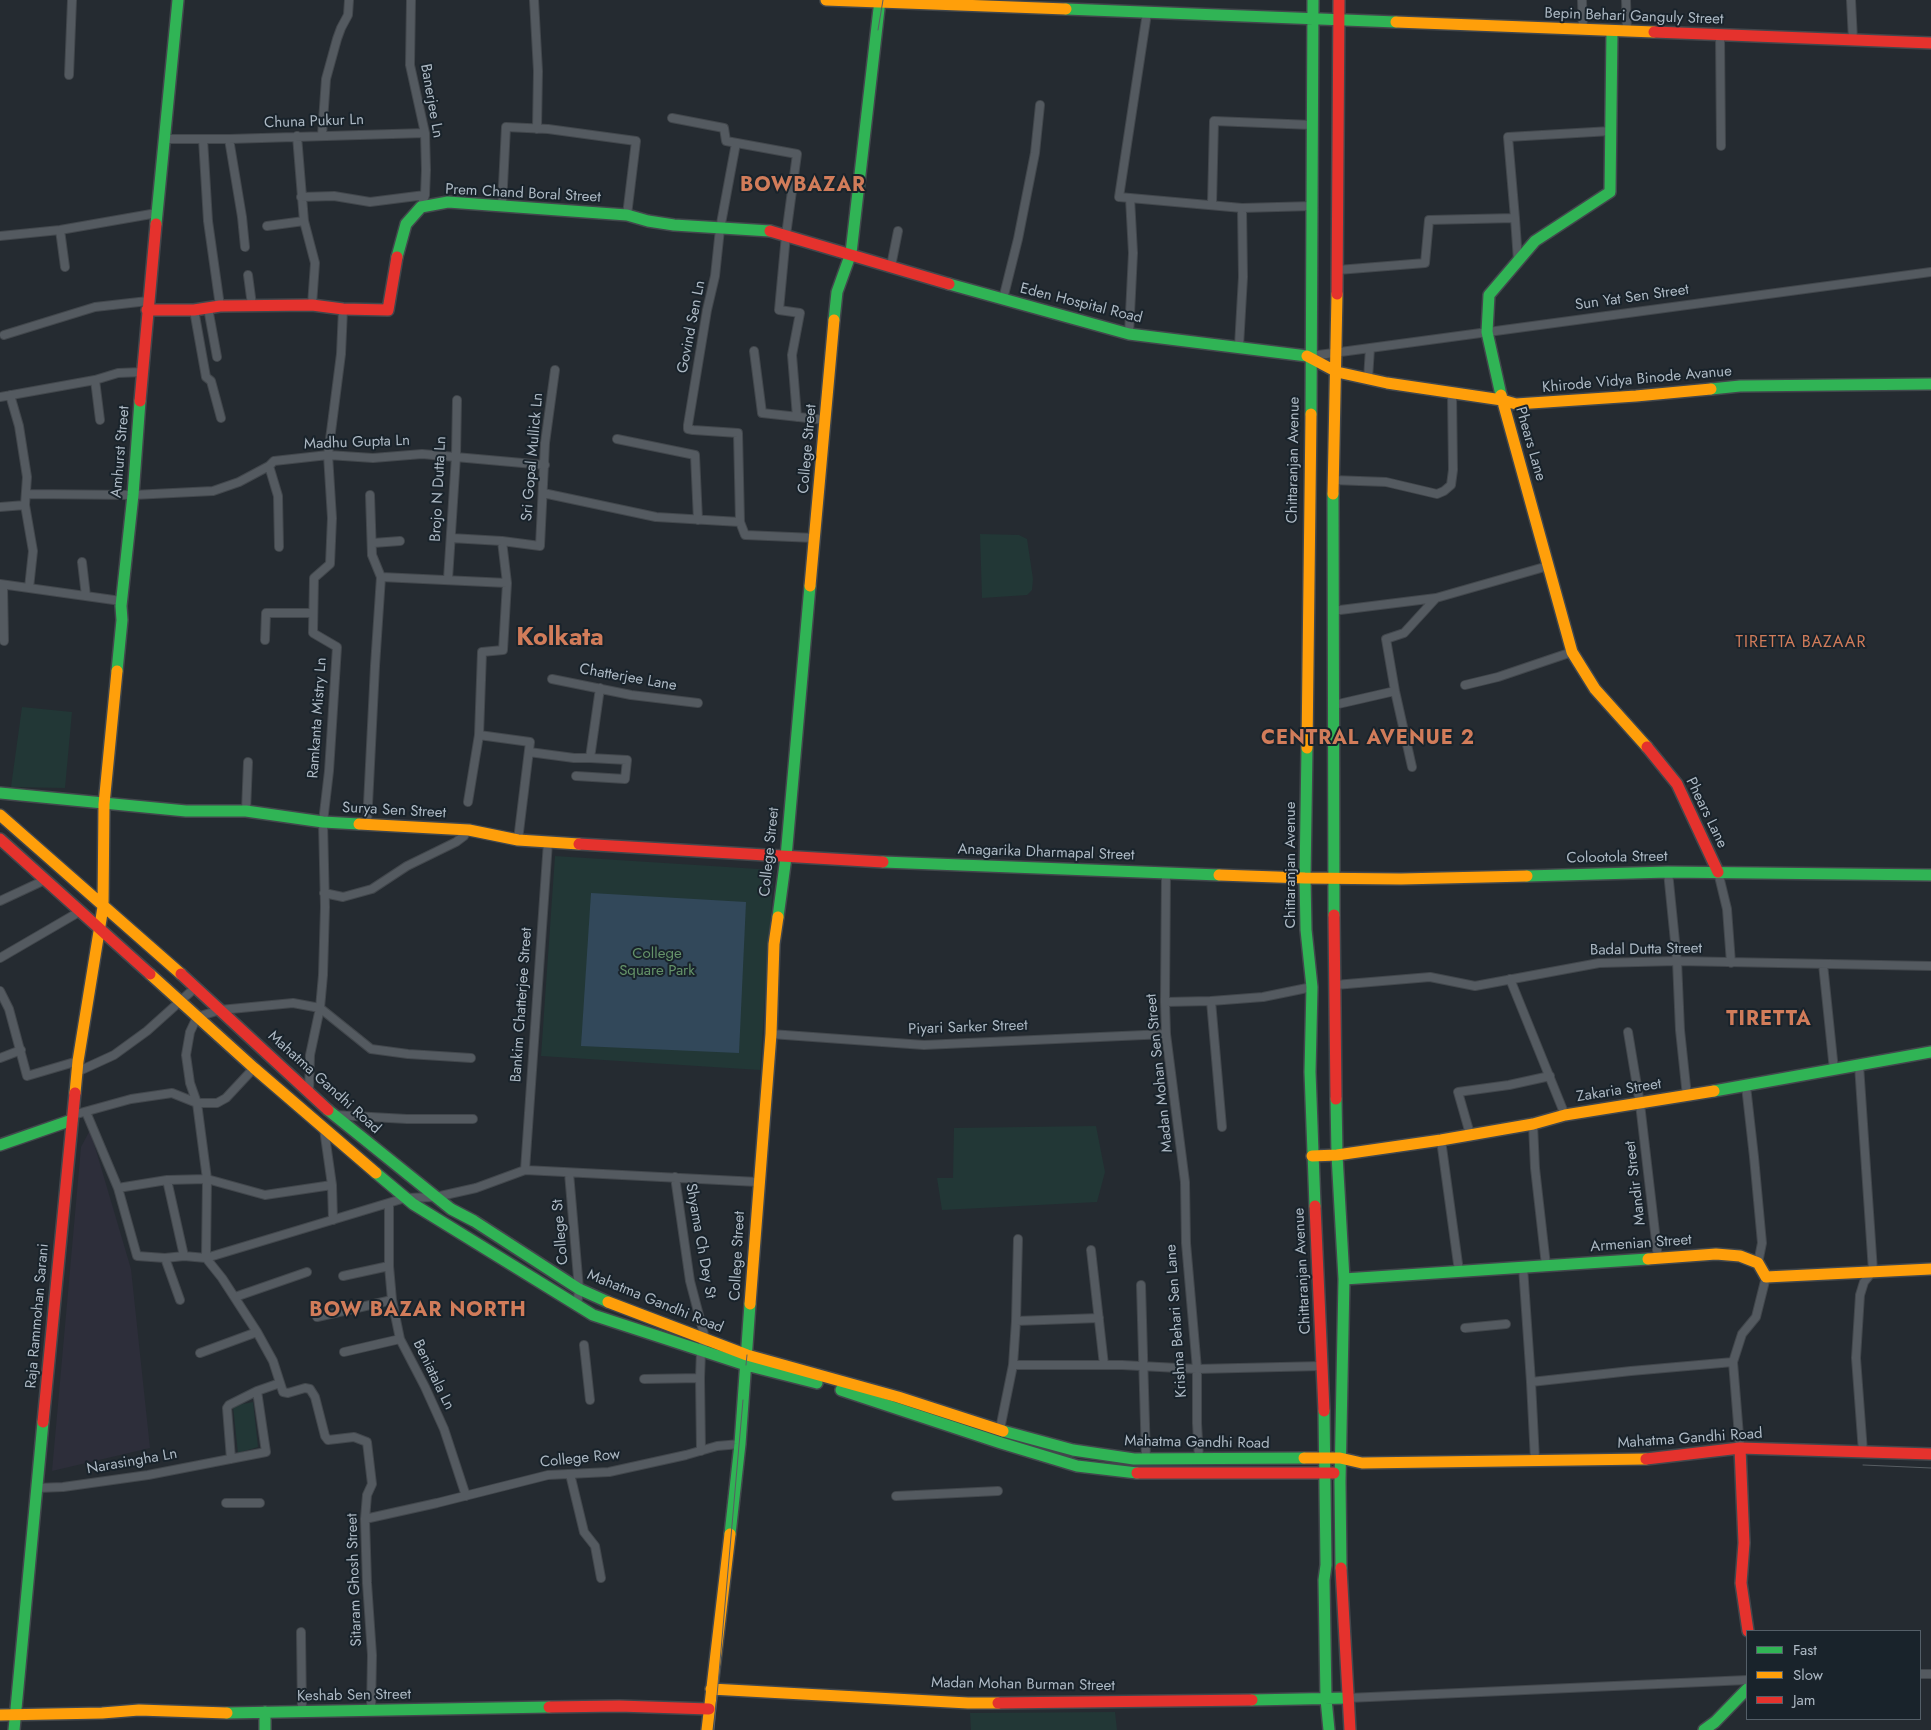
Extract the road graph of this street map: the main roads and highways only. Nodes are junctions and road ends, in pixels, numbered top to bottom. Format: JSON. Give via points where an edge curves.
{"nodes":[{"id":1,"x":178,"y":0,"type":"edge"},
{"id":2,"x":826,"y":0,"type":"edge"},
{"id":3,"x":1313,"y":0,"type":"edge"},
{"id":4,"x":1339,"y":0,"type":"edge"},
{"id":5,"x":880,"y":1,"type":"edge"},
{"id":6,"x":1313,"y":20,"type":"junction"},
{"id":7,"x":1339,"y":20,"type":"junction"},
{"id":8,"x":1612,"y":31,"type":"junction"},
{"id":9,"x":1931,"y":43,"type":"edge"},
{"id":10,"x":851,"y":253,"type":"junction"},
{"id":11,"x":148,"y":305,"type":"junction"},
{"id":12,"x":1310,"y":356,"type":"junction"},
{"id":13,"x":1337,"y":372,"type":"junction"},
{"id":14,"x":1931,"y":384,"type":"edge"},
{"id":15,"x":1502,"y":400,"type":"junction"},
{"id":16,"x":0,"y":793,"type":"edge"},
{"id":17,"x":104,"y":804,"type":"junction"},
{"id":18,"x":0,"y":814,"type":"edge"},
{"id":19,"x":0,"y":839,"type":"edge"},
{"id":20,"x":786,"y":857,"type":"junction"},
{"id":21,"x":1718,"y":872,"type":"junction"},
{"id":22,"x":1931,"y":875,"type":"edge"},
{"id":23,"x":1305,"y":878,"type":"junction"},
{"id":24,"x":1333,"y":878,"type":"junction"},
{"id":25,"x":103,"y":907,"type":"junction"},
{"id":26,"x":99,"y":929,"type":"junction"},
{"id":27,"x":1931,"y":1052,"type":"edge"},
{"id":28,"x":72,"y":1118,"type":"junction"},
{"id":29,"x":0,"y":1145,"type":"edge"},
{"id":30,"x":1337,"y":1155,"type":"junction"},
{"id":31,"x":1312,"y":1156,"type":"junction"},
{"id":32,"x":1931,"y":1269,"type":"edge"},
{"id":33,"x":1344,"y":1279,"type":"junction"},
{"id":34,"x":746,"y":1360,"type":"junction"},
{"id":35,"x":1740,"y":1448,"type":"junction"},
{"id":36,"x":1931,"y":1454,"type":"edge"},
{"id":37,"x":1325,"y":1458,"type":"junction"},
{"id":38,"x":1340,"y":1458,"type":"junction"},
{"id":39,"x":1362,"y":1463,"type":"junction"},
{"id":40,"x":1326,"y":1473,"type":"junction"},
{"id":41,"x":1340,"y":1482,"type":"junction"},
{"id":42,"x":1748,"y":1630,"type":"edge"},
{"id":43,"x":716,"y":1689,"type":"junction"},
{"id":44,"x":1746,"y":1690,"type":"edge"},
{"id":45,"x":1348,"y":1698,"type":"junction"},
{"id":46,"x":1326,"y":1699,"type":"junction"},
{"id":47,"x":709,"y":1709,"type":"junction"},
{"id":48,"x":265,"y":1712,"type":"junction"},
{"id":49,"x":0,"y":1715,"type":"edge"},
{"id":50,"x":15,"y":1715,"type":"junction"},
{"id":51,"x":14,"y":1730,"type":"edge"},
{"id":52,"x":265,"y":1730,"type":"edge"},
{"id":53,"x":708,"y":1730,"type":"edge"},
{"id":54,"x":1329,"y":1730,"type":"edge"},
{"id":55,"x":1350,"y":1730,"type":"edge"},
{"id":56,"x":1704,"y":1730,"type":"edge"}],
"edges":[{"from":1,"to":11,"type":"main road","name":"Amhurst Street"},
{"from":2,"to":5,"type":"main road","name":"Bepin Behari Ganguly Street"},
{"from":3,"to":6,"type":"main road","name":"Chittaranjan Avenue"},
{"from":4,"to":7,"type":"main road"},
{"from":5,"to":6,"type":"main road","name":"Bepin Behari Ganguly Street"},
{"from":5,"to":10,"type":"main road","name":"College Street"},
{"from":6,"to":7,"type":"main road","name":"Bepin Behari Ganguly Street"},
{"from":6,"to":12,"type":"main road","name":"Chittaranjan Avenue"},
{"from":7,"to":8,"type":"main road","name":"Bepin Behari Ganguly Street"},
{"from":7,"to":13,"type":"main road"},
{"from":8,"to":9,"type":"main road","name":"Bepin Behari Ganguly Street"},
{"from":8,"to":15,"type":"main road","name":"Phears Lane","via":[[1610,192],[1535,241],[1489,295],[1487,332]]},
{"from":10,"to":11,"type":"main road","name":"Prem Chand Boral Street","via":[[774,231],[674,225],[627,215],[448,202],[422,206],[406,224],[388,310],[312,305],[220,306],[194,310]]},
{"from":10,"to":12,"type":"main road","name":"Eden Hospital Road","via":[[1129,334]]},
{"from":10,"to":20,"type":"main road","name":"College Street","via":[[837,292]]},
{"from":11,"to":17,"type":"main road","name":"Amhurst Street"},
{"from":12,"to":13,"type":"main road","name":"Khirode Vidya Binode Avanue"},
{"from":12,"to":23,"type":"main road","name":"Chittaranjan Avenue"},
{"from":13,"to":15,"type":"main road","name":"Khirode Vidya Binode Avanue"},
{"from":13,"to":24,"type":"main road","via":[[1333,480]]},
{"from":14,"to":15,"type":"main road","name":"Khirode Vidya Binode Avanue","via":[[1763,386],[1516,404]]},
{"from":15,"to":21,"type":"main road","name":"Phears Lane","via":[[1572,652],[1596,689],[1677,784]]},
{"from":16,"to":17,"type":"main road","name":"Surya Sen Street"},
{"from":17,"to":20,"type":"main road","name":"Surya Sen Street","via":[[186,812],[246,811],[323,822],[467,830],[518,840]]},
{"from":17,"to":25,"type":"main road","name":"Amhurst Street"},
{"from":18,"to":25,"type":"main road","name":"Mahatma Gandhi Road"},
{"from":19,"to":26,"type":"main road","name":"Mahatma Gandhi Road"},
{"from":20,"to":23,"type":"main road","name":"Anagarika Dharmapal Street"},
{"from":20,"to":34,"type":"main road","name":"College Street","via":[[774,944],[771,1034]]},
{"from":21,"to":22,"type":"main road","name":"Colootola Street"},
{"from":21,"to":24,"type":"main road","name":"Colootola Street"},
{"from":23,"to":24,"type":"main road","name":"Colootola Street"},
{"from":23,"to":31,"type":"main road","name":"Chittaranjan Avenue","via":[[1312,987]]},
{"from":24,"to":30,"type":"main road"},
{"from":25,"to":26,"type":"main road","name":"Raja Rammohan Sarani"},
{"from":25,"to":34,"type":"main road","name":"Mahatma Gandhi Road","via":[[196,987],[333,1114],[451,1208],[579,1289],[705,1338]]},
{"from":26,"to":28,"type":"main road","name":"Raja Rammohan Sarani"},
{"from":26,"to":34,"type":"main road","name":"Mahatma Gandhi Road","via":[[405,1198],[601,1318],[701,1351]]},
{"from":27,"to":30,"type":"main road","name":"Zakaria Street","via":[[1565,1115],[1441,1140]]},
{"from":28,"to":29,"type":"main road"},
{"from":28,"to":50,"type":"main road","name":"Raja Rammohan Sarani"},
{"from":30,"to":31,"type":"main road","name":"Zakaria Street"},
{"from":30,"to":33,"type":"main road"},
{"from":31,"to":37,"type":"main road","name":"Chittaranjan Avenue"},
{"from":32,"to":33,"type":"main road","name":"Armenian Street","via":[[1766,1277],[1758,1263],[1740,1256],[1716,1254]]},
{"from":33,"to":38,"type":"main road"},
{"from":34,"to":37,"type":"main road","name":"Mahatma Gandhi Road","via":[[898,1397],[1073,1450],[1134,1459]]},
{"from":34,"to":40,"type":"main road","name":"Mahatma Gandhi Road","via":[[1076,1466],[1137,1473]]},
{"from":34,"to":43,"type":"main road","name":"College Street"},
{"from":35,"to":36,"type":"main road","name":"Mahatma Gandhi Road"},
{"from":35,"to":39,"type":"main road","name":"Mahatma Gandhi Road","via":[[1652,1459]]},
{"from":35,"to":42,"type":"main road","via":[[1744,1543],[1741,1583]]},
{"from":37,"to":38,"type":"main road","name":"Mahatma Gandhi Road"},
{"from":37,"to":40,"type":"main road","name":"Chittaranjan Avenue"},
{"from":38,"to":39,"type":"main road","name":"Mahatma Gandhi Road"},
{"from":38,"to":41,"type":"main road"},
{"from":39,"to":41,"type":"main road","name":"Mahatma Gandhi Road"},
{"from":40,"to":41,"type":"main road","name":"Mahatma Gandhi Road"},
{"from":40,"to":46,"type":"main road","name":"Chittaranjan Avenue"},
{"from":41,"to":45,"type":"main road","via":[[1341,1580]]},
{"from":43,"to":46,"type":"main road","name":"Madan Mohan Burman Street","via":[[968,1703]]},
{"from":43,"to":47,"type":"main road","name":"College Street"},
{"from":44,"to":56,"type":"main road"},
{"from":45,"to":46,"type":"main road","name":"Madan Mohan Burman Street"},
{"from":45,"to":55,"type":"main road"},
{"from":46,"to":54,"type":"main road","name":"Chittaranjan Avenue"},
{"from":47,"to":48,"type":"main road","name":"Keshab Sen Street","via":[[619,1706]]},
{"from":47,"to":53,"type":"main road","name":"College Street"},
{"from":48,"to":50,"type":"main road","name":"Keshab Sen Street","via":[[138,1710]]},
{"from":48,"to":52,"type":"main road"},
{"from":49,"to":50,"type":"main road","name":"Keshab Sen Street"},
{"from":50,"to":51,"type":"main road","name":"Raja Rammohan Sarani"}]}
